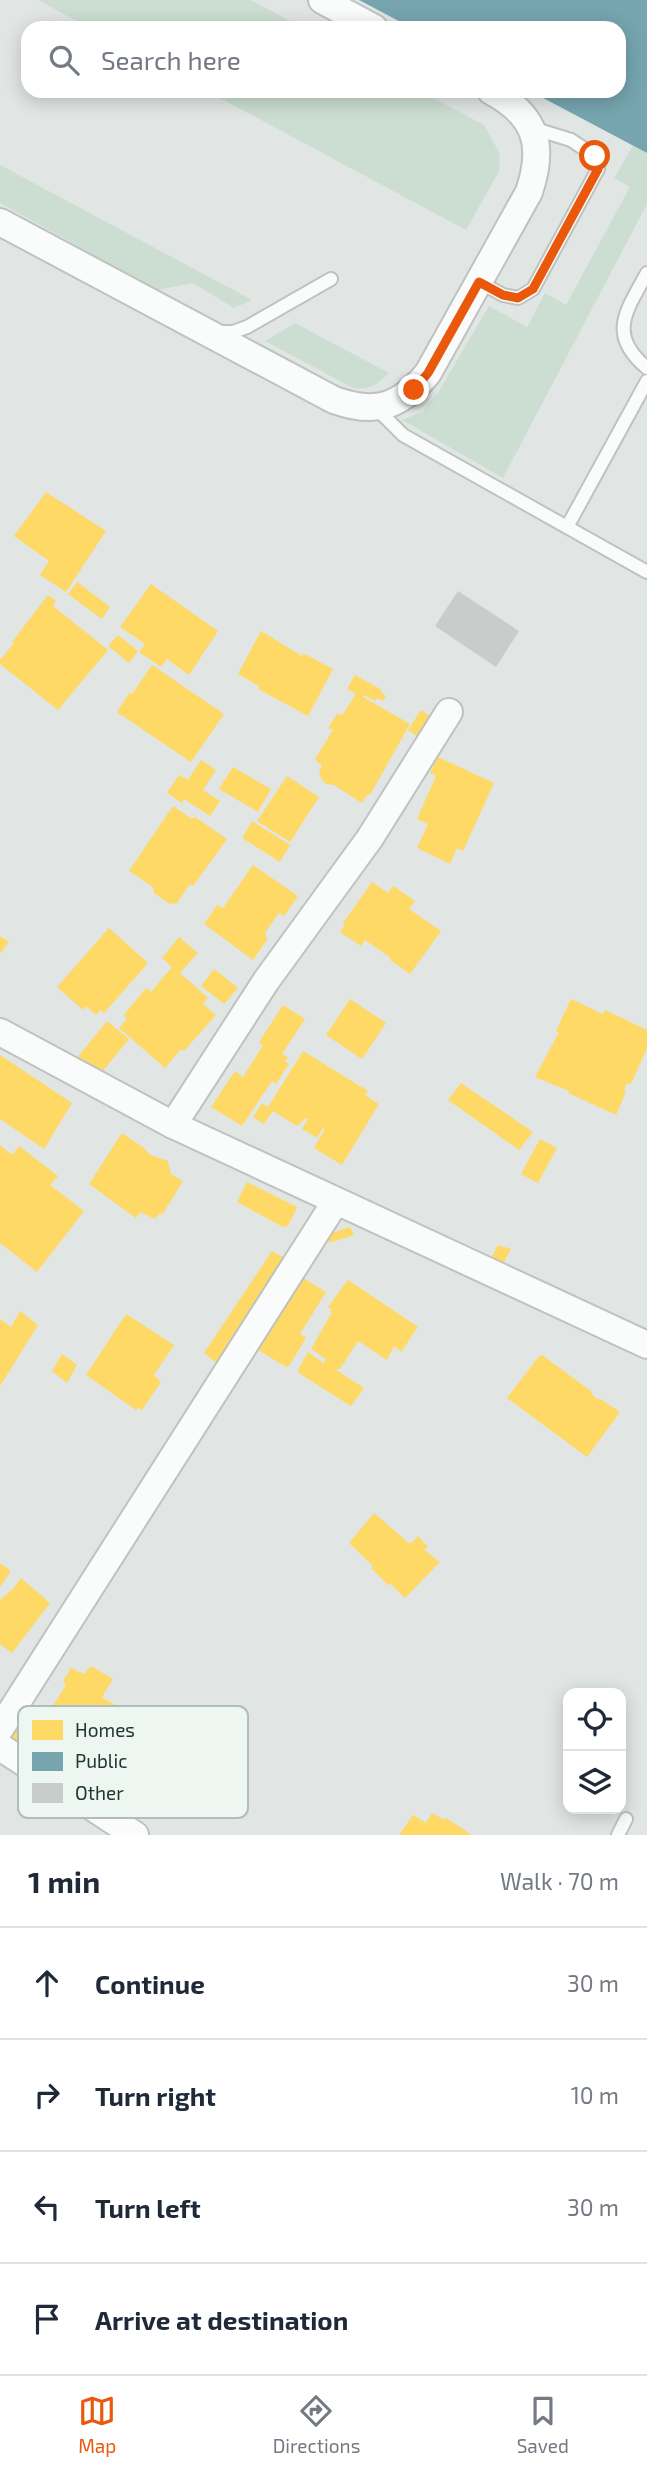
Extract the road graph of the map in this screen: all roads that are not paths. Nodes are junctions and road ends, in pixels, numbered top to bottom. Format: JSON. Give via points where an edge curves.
{"nodes":[{"id":1,"x":322,"y":0,"type":"edge"},
{"id":2,"x":361,"y":21,"type":"edge"},
{"id":3,"x":501,"y":98,"type":"edge"},
{"id":4,"x":531,"y":128,"type":"junction"},
{"id":5,"x":0,"y":222,"type":"edge"},
{"id":6,"x":647,"y":273,"type":"edge"},
{"id":7,"x":331,"y":279,"type":"dead end"},
{"id":8,"x":479,"y":282,"type":"junction"},
{"id":9,"x":194,"y":325,"type":"junction"},
{"id":10,"x":647,"y":368,"type":"edge"},
{"id":11,"x":647,"y":381,"type":"edge"},
{"id":12,"x":376,"y":408,"type":"junction"},
{"id":13,"x":567,"y":527,"type":"junction"},
{"id":14,"x":647,"y":572,"type":"edge"},
{"id":15,"x":449,"y":712,"type":"dead end"},
{"id":16,"x":0,"y":1032,"type":"edge"},
{"id":17,"x":173,"y":1125,"type":"junction"},
{"id":18,"x":336,"y":1200,"type":"junction"},
{"id":19,"x":647,"y":1345,"type":"edge"},
{"id":20,"x":0,"y":1729,"type":"edge"},
{"id":21,"x":0,"y":1747,"type":"edge"},
{"id":22,"x":18,"y":1759,"type":"edge"},
{"id":23,"x":109,"y":1818,"type":"edge"},
{"id":24,"x":626,"y":1819,"type":"dead end"},
{"id":25,"x":135,"y":1835,"type":"edge"},
{"id":26,"x":618,"y":1835,"type":"edge"}],
"edges":[{"from":1,"to":2,"type":"street"},
{"from":3,"to":4,"type":"street","via":[[519,110]]},
{"from":4,"to":8,"type":"street","via":[[537,149],[536,171]]},
{"from":4,"to":8,"type":"lane","via":[[570,140],[595,156],[598,169],[533,289],[518,298]]},
{"from":5,"to":9,"type":"street"},
{"from":6,"to":10,"type":"lane","via":[[628,308],[622,336],[632,356]]},
{"from":7,"to":9,"type":"lane","via":[[233,332]]},
{"from":8,"to":12,"type":"street","via":[[428,373],[397,402]]},
{"from":9,"to":12,"type":"street","via":[[334,400]]},
{"from":11,"to":13,"type":"lane"},
{"from":12,"to":13,"type":"lane","via":[[403,435]]},
{"from":13,"to":14,"type":"lane"},
{"from":15,"to":17,"type":"street","via":[[370,838],[266,981]]},
{"from":16,"to":17,"type":"street"},
{"from":17,"to":18,"type":"street"},
{"from":18,"to":19,"type":"street"},
{"from":18,"to":20,"type":"street"},
{"from":21,"to":22,"type":"street"},
{"from":23,"to":25,"type":"street"},
{"from":24,"to":26,"type":"lane"}]}
